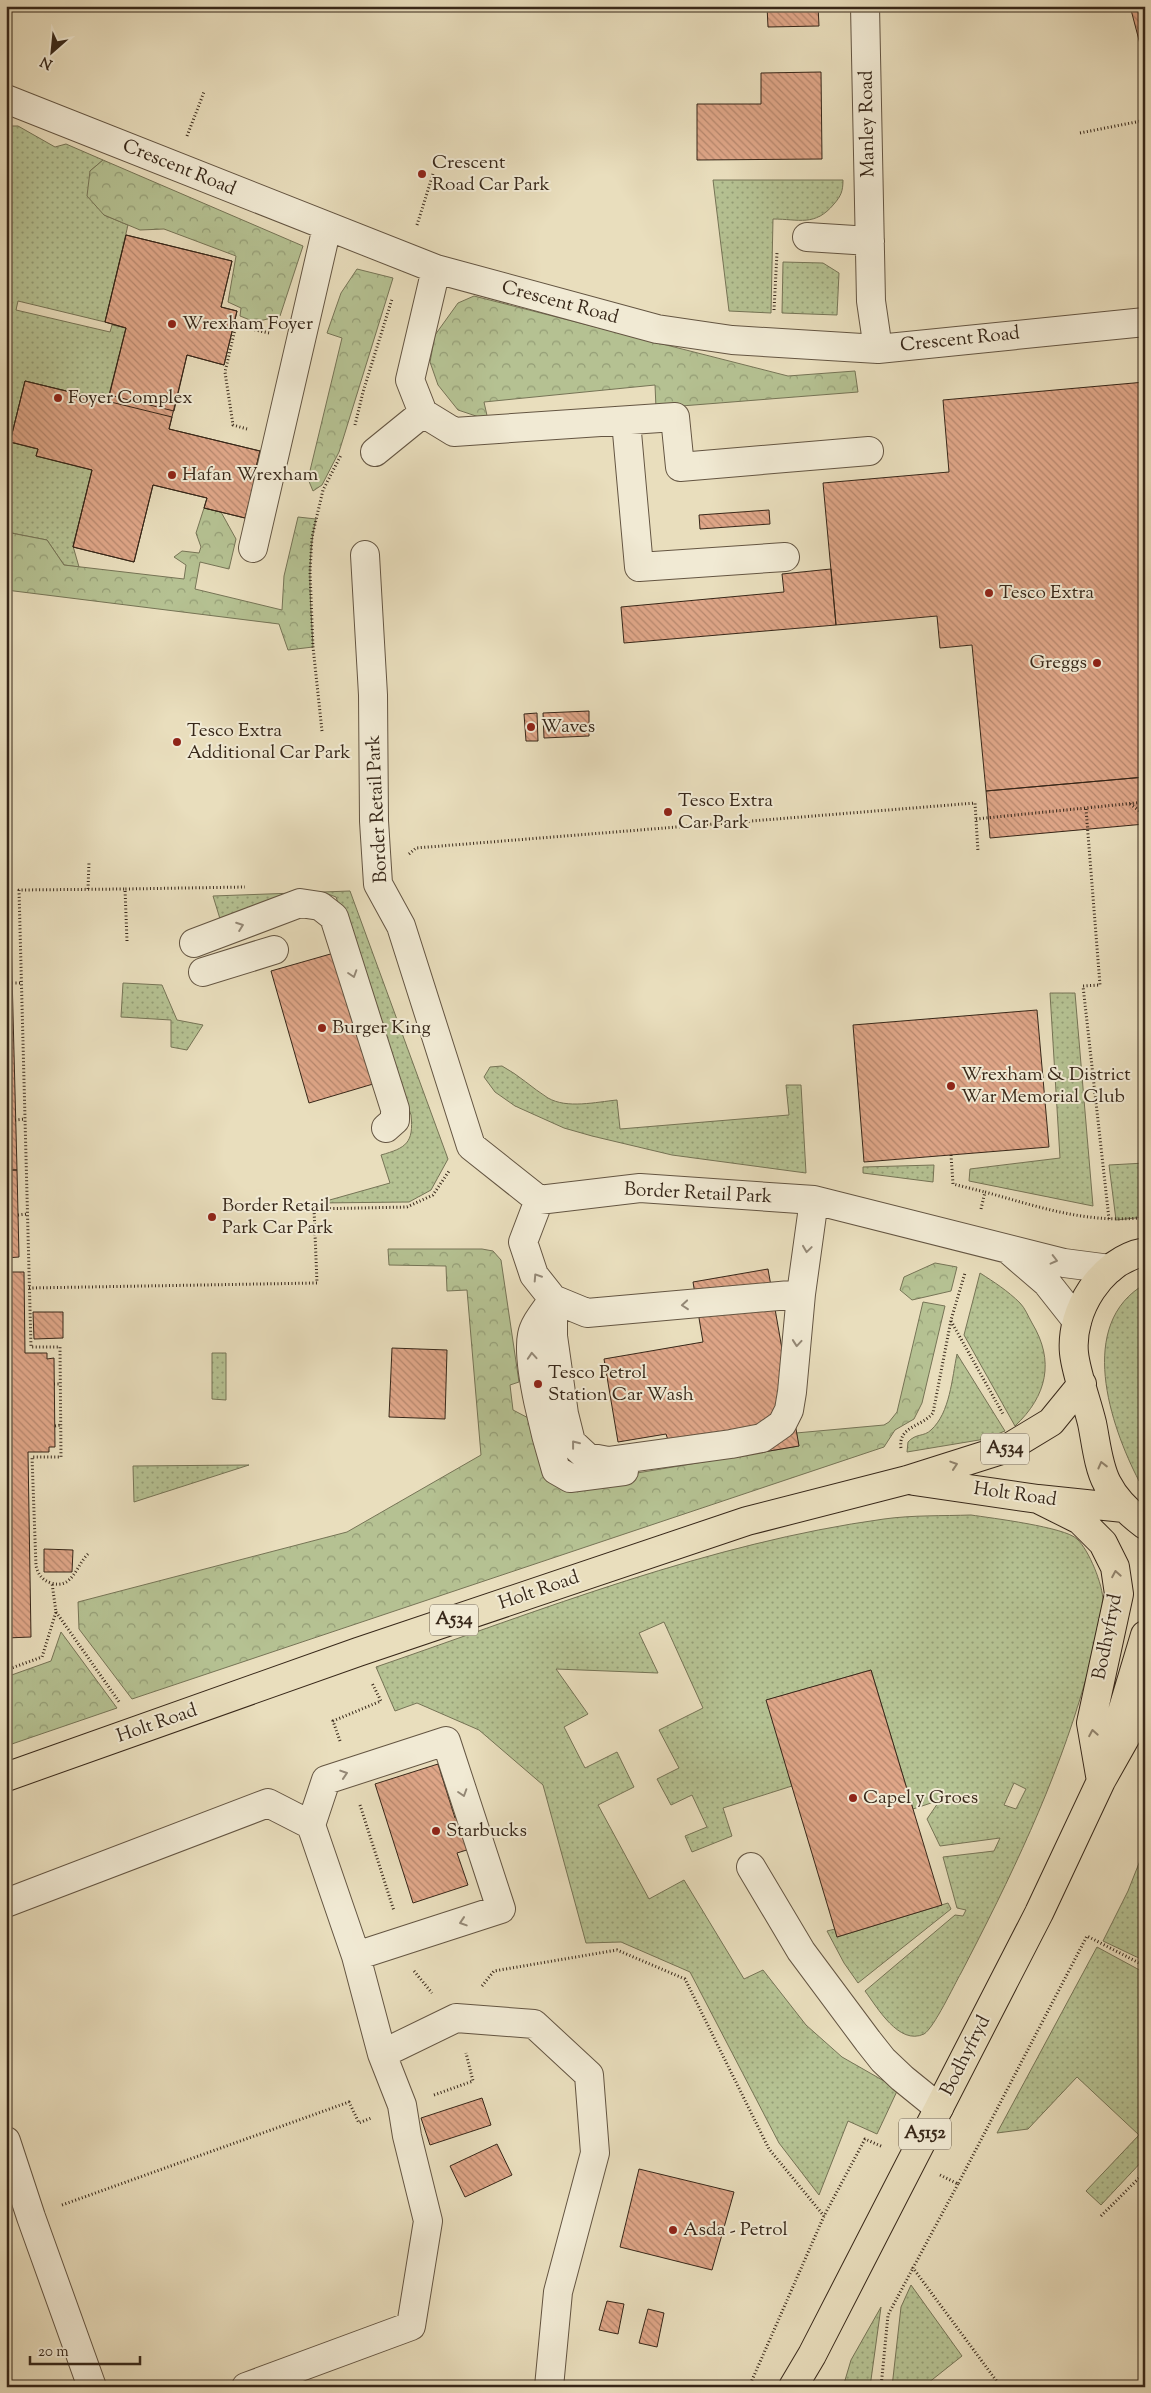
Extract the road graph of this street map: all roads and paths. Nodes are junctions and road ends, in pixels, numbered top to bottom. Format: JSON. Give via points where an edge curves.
{"nodes":[{"id":1,"x":865,"y":6,"type":"edge"},
{"id":2,"x":204,"y":92,"type":"dead end"},
{"id":3,"x":6,"y":99,"type":"edge"},
{"id":4,"x":1145,"y":123,"type":"edge"},
{"id":5,"x":1080,"y":133,"type":"dead end"},
{"id":6,"x":176,"y":167,"type":"junction"},
{"id":7,"x":327,"y":228,"type":"junction"},
{"id":8,"x":807,"y":237,"type":"dead end"},
{"id":9,"x":870,"y":241,"type":"junction"},
{"id":10,"x":436,"y":269,"type":"junction"},
{"id":11,"x":396,"y":291,"type":"dead end"},
{"id":12,"x":1145,"y":322,"type":"edge"},
{"id":13,"x":258,"y":331,"type":"dead end"},
{"id":14,"x":878,"y":349,"type":"junction"},
{"id":15,"x":423,"y":413,"type":"junction"},
{"id":16,"x":626,"y":421,"type":"junction"},
{"id":17,"x":249,"y":430,"type":"dead end"},
{"id":18,"x":353,"y":432,"type":"dead end"},
{"id":19,"x":345,"y":448,"type":"dead end"},
{"id":20,"x":869,"y":451,"type":"dead end"},
{"id":21,"x":375,"y":452,"type":"dead end"},
{"id":22,"x":253,"y":548,"type":"dead end"},
{"id":23,"x":365,"y":555,"type":"dead end"},
{"id":24,"x":785,"y":557,"type":"dead end"},
{"id":25,"x":322,"y":731,"type":"dead end"},
{"id":26,"x":1145,"y":802,"type":"edge"},
{"id":27,"x":1130,"y":804,"type":"junction"},
{"id":28,"x":1086,"y":809,"type":"junction"},
{"id":29,"x":1145,"y":815,"type":"edge"},
{"id":30,"x":976,"y":819,"type":"junction"},
{"id":31,"x":978,"y":852,"type":"dead end"},
{"id":32,"x":89,"y":862,"type":"dead end"},
{"id":33,"x":378,"y":884,"type":"junction"},
{"id":34,"x":88,"y":889,"type":"junction"},
{"id":35,"x":125,"y":889,"type":"dead end"},
{"id":36,"x":194,"y":943,"type":"dead end"},
{"id":37,"x":274,"y":950,"type":"dead end"},
{"id":38,"x":203,"y":972,"type":"dead end"},
{"id":39,"x":12,"y":982,"type":"dead end"},
{"id":40,"x":22,"y":983,"type":"junction"},
{"id":41,"x":25,"y":1119,"type":"junction"},
{"id":42,"x":15,"y":1120,"type":"dead end"},
{"id":43,"x":386,"y":1128,"type":"dead end"},
{"id":44,"x":951,"y":1155,"type":"dead end"},
{"id":45,"x":450,"y":1166,"type":"dead end"},
{"id":46,"x":985,"y":1192,"type":"junction"},
{"id":47,"x":539,"y":1200,"type":"junction"},
{"id":48,"x":814,"y":1200,"type":"junction"},
{"id":49,"x":27,"y":1214,"type":"junction"},
{"id":50,"x":18,"y":1215,"type":"dead end"},
{"id":51,"x":1145,"y":1217,"type":"edge"},
{"id":52,"x":1108,"y":1219,"type":"junction"},
{"id":53,"x":974,"y":1240,"type":"junction"},
{"id":54,"x":1006,"y":1248,"type":"junction"},
{"id":55,"x":1145,"y":1252,"type":"edge"},
{"id":56,"x":1110,"y":1268,"type":"junction"},
{"id":57,"x":29,"y":1288,"type":"junction"},
{"id":58,"x":801,"y":1294,"type":"junction"},
{"id":59,"x":553,"y":1299,"type":"junction"},
{"id":60,"x":951,"y":1320,"type":"junction"},
{"id":61,"x":1077,"y":1321,"type":"junction"},
{"id":62,"x":54,"y":1384,"type":"dead end"},
{"id":63,"x":61,"y":1384,"type":"junction"},
{"id":64,"x":1082,"y":1384,"type":"junction"},
{"id":65,"x":61,"y":1425,"type":"junction"},
{"id":66,"x":55,"y":1426,"type":"dead end"},
{"id":67,"x":1019,"y":1441,"type":"junction"},
{"id":68,"x":907,"y":1480,"type":"junction"},
{"id":69,"x":1038,"y":1499,"type":"junction"},
{"id":70,"x":1124,"y":1508,"type":"junction"},
{"id":71,"x":1145,"y":1525,"type":"edge"},
{"id":72,"x":88,"y":1554,"type":"dead end"},
{"id":73,"x":52,"y":1583,"type":"junction"},
{"id":74,"x":56,"y":1612,"type":"junction"},
{"id":75,"x":1145,"y":1635,"type":"edge"},
{"id":76,"x":358,"y":1652,"type":"junction"},
{"id":77,"x":6,"y":1670,"type":"edge"},
{"id":78,"x":1145,"y":1703,"type":"edge"},
{"id":79,"x":140,"y":1730,"type":"junction"},
{"id":80,"x":350,"y":1772,"type":"junction"},
{"id":81,"x":6,"y":1777,"type":"edge"},
{"id":82,"x":1101,"y":1781,"type":"junction"},
{"id":83,"x":311,"y":1825,"type":"junction"},
{"id":84,"x":751,"y":1866,"type":"dead end"},
{"id":85,"x":6,"y":1903,"type":"edge"},
{"id":86,"x":403,"y":1942,"type":"junction"},
{"id":87,"x":356,"y":1956,"type":"junction"},
{"id":88,"x":456,"y":2018,"type":"junction"},
{"id":89,"x":382,"y":2054,"type":"junction"},
{"id":90,"x":402,"y":2105,"type":"junction"},
{"id":91,"x":939,"y":2108,"type":"junction"},
{"id":92,"x":6,"y":2141,"type":"edge"},
{"id":93,"x":1145,"y":2172,"type":"edge"},
{"id":94,"x":958,"y":2184,"type":"dead end"},
{"id":95,"x":824,"y":2216,"type":"dead end"},
{"id":96,"x":1101,"y":2216,"type":"dead end"},
{"id":97,"x":31,"y":2217,"type":"junction"},
{"id":98,"x":913,"y":2268,"type":"junction"},
{"id":99,"x":812,"y":2355,"type":"junction"},
{"id":100,"x":92,"y":2387,"type":"edge"},
{"id":101,"x":246,"y":2387,"type":"edge"},
{"id":102,"x":549,"y":2387,"type":"edge"},
{"id":103,"x":793,"y":2387,"type":"edge"},
{"id":104,"x":810,"y":2387,"type":"edge"},
{"id":105,"x":881,"y":2387,"type":"edge"},
{"id":106,"x":1001,"y":2387,"type":"edge"}],
"edges":[{"from":1,"to":9,"type":"street","name":"Manley Road"},
{"from":2,"to":6,"type":"path"},
{"from":3,"to":6,"type":"street","name":"Crescent Road"},
{"from":4,"to":5,"type":"path","via":[[1141,121]]},
{"from":6,"to":7,"type":"street","name":"Crescent Road"},
{"from":7,"to":10,"type":"street","name":"Crescent Road"},
{"from":7,"to":22,"type":"street"},
{"from":8,"to":9,"type":"street"},
{"from":9,"to":14,"type":"street","name":"Manley Road"},
{"from":10,"to":14,"type":"street","name":"Crescent Road","via":[[657,329],[695,336]]},
{"from":10,"to":15,"type":"street","via":[[410,380]]},
{"from":11,"to":18,"type":"path"},
{"from":12,"to":14,"type":"street","name":"Crescent Road"},
{"from":13,"to":17,"type":"path","via":[[235,325],[225,372],[232,425]]},
{"from":15,"to":16,"type":"street","via":[[454,432]]},
{"from":15,"to":21,"type":"street"},
{"from":16,"to":20,"type":"street","via":[[675,417],[680,467]]},
{"from":16,"to":24,"type":"street","via":[[638,567]]},
{"from":19,"to":25,"type":"path","via":[[323,490],[312,537],[313,647]]},
{"from":23,"to":33,"type":"street","name":"Border Retail Park"},
{"from":26,"to":27,"type":"path"},
{"from":27,"to":28,"type":"path"},
{"from":27,"to":29,"type":"path"},
{"from":28,"to":30,"type":"path"},
{"from":28,"to":52,"type":"path","via":[[1100,985],[1083,986]]},
{"from":30,"to":31,"type":"path"},
{"from":30,"to":33,"type":"path","via":[[975,803],[416,848]]},
{"from":32,"to":34,"type":"path"},
{"from":33,"to":47,"type":"street","name":"Border Retail Park","via":[[401,926],[472,1146]]},
{"from":34,"to":35,"type":"path"},
{"from":34,"to":40,"type":"path","via":[[20,890]]},
{"from":36,"to":43,"type":"street","one_way":true,"via":[[300,903],[320,906],[334,917],[395,1109],[395,1120]]},
{"from":37,"to":38,"type":"street"},
{"from":39,"to":40,"type":"path"},
{"from":40,"to":41,"type":"path"},
{"from":41,"to":42,"type":"path"},
{"from":41,"to":49,"type":"path"},
{"from":44,"to":46,"type":"path","via":[[952,1184]]},
{"from":45,"to":57,"type":"path","via":[[449,1174],[433,1196],[407,1207],[314,1209],[317,1283]]},
{"from":46,"to":52,"type":"path","via":[[1070,1216]]},
{"from":46,"to":53,"type":"path"},
{"from":47,"to":48,"type":"street","name":"Border Retail Park","via":[[640,1188]]},
{"from":59,"to":47,"type":"street","one_way":true,"via":[[534,1275],[523,1242]]},
{"from":48,"to":53,"type":"street","name":"Border Retail Park"},
{"from":48,"to":58,"type":"street","one_way":true},
{"from":49,"to":50,"type":"path"},
{"from":49,"to":57,"type":"path"},
{"from":51,"to":52,"type":"path"},
{"from":53,"to":54,"type":"street","name":"Border Retail Park"},
{"from":53,"to":60,"type":"path"},
{"from":54,"to":56,"type":"street","name":"Border Retail Park","one_way":true,"via":[[1064,1263]]},
{"from":54,"to":61,"type":"street","name":"Border Retail Park","via":[[1047,1283]]},
{"from":55,"to":56,"type":"main road"},
{"from":56,"to":61,"type":"main road","via":[[1089,1292]]},
{"from":57,"to":63,"type":"path","via":[[31,1347],[60,1347]]},
{"from":58,"to":59,"type":"street","one_way":true,"via":[[587,1314]]},
{"from":58,"to":59,"type":"street","one_way":true,"via":[[792,1392],[789,1410],[782,1424],[762,1438],[608,1461],[587,1457],[571,1442],[554,1336]]},
{"from":60,"to":67,"type":"path"},
{"from":60,"to":68,"type":"path","via":[[933,1413],[900,1438]]},
{"from":61,"to":64,"type":"main road","via":[[1074,1353]]},
{"from":62,"to":63,"type":"path"},
{"from":63,"to":65,"type":"path"},
{"from":64,"to":67,"type":"main road","name":"Holt Road","number":"A534","via":[[1051,1422]]},
{"from":70,"to":64,"type":"main road","one_way":true,"via":[[1106,1482]]},
{"from":65,"to":66,"type":"path"},
{"from":65,"to":73,"type":"path","via":[[61,1457],[32,1457],[36,1566],[40,1576]]},
{"from":68,"to":67,"type":"main road","name":"Holt Road","number":"A534","one_way":true,"via":[[1008,1448]]},
{"from":68,"to":69,"type":"main road","name":"Holt Road"},
{"from":68,"to":76,"type":"main road","name":"Holt Road","number":"A534","via":[[747,1521]]},
{"from":69,"to":70,"type":"main road","name":"Holt Road"},
{"from":82,"to":69,"type":"main road","name":"Bodhyfryd","one_way":true,"via":[[1091,1724],[1119,1594],[1115,1566],[1103,1543],[1080,1520]]},
{"from":70,"to":71,"type":"main road"},
{"from":72,"to":73,"type":"path","via":[[82,1559],[74,1577],[60,1584]]},
{"from":73,"to":74,"type":"path"},
{"from":74,"to":77,"type":"path","via":[[42,1657]]},
{"from":74,"to":79,"type":"path"},
{"from":75,"to":82,"type":"main road","name":"Bodhyfryd","number":"A5152"},
{"from":76,"to":79,"type":"main road","name":"Holt Road","number":"A534"},
{"from":76,"to":80,"type":"path","via":[[381,1702],[333,1721]]},
{"from":78,"to":82,"type":"main road","name":"Bodhyfryd","number":"A5152"},
{"from":79,"to":81,"type":"main road","name":"Holt Road","number":"A534"},
{"from":83,"to":80,"type":"street","one_way":true,"via":[[326,1780]]},
{"from":80,"to":86,"type":"path"},
{"from":80,"to":86,"type":"street","one_way":true,"via":[[446,1741],[501,1909]]},
{"from":82,"to":91,"type":"main road","name":"Bodhyfryd","number":"A5152","via":[[1039,1913]]},
{"from":83,"to":85,"type":"street","via":[[268,1803]]},
{"from":83,"to":87,"type":"street"},
{"from":84,"to":91,"type":"street","via":[[801,1951],[868,2041],[890,2066]]},
{"from":86,"to":87,"type":"street"},
{"from":86,"to":88,"type":"path","via":[[415,1975]]},
{"from":87,"to":89,"type":"street"},
{"from":88,"to":89,"type":"street"},
{"from":88,"to":90,"type":"path","via":[[473,2081]]},
{"from":88,"to":95,"type":"path","via":[[494,1971],[617,1950],[685,1979],[769,2149]]},
{"from":88,"to":102,"type":"street","via":[[534,2024],[589,2075],[595,2153],[558,2292]]},
{"from":89,"to":90,"type":"street"},
{"from":90,"to":97,"type":"path","via":[[359,2123],[349,2102]]},
{"from":90,"to":101,"type":"street","via":[[428,2221],[411,2326]]},
{"from":91,"to":99,"type":"main road","name":"Bodhyfryd","number":"A5152"},
{"from":92,"to":97,"type":"street"},
{"from":93,"to":96,"type":"path"},
{"from":94,"to":98,"type":"path"},
{"from":97,"to":100,"type":"street"},
{"from":98,"to":105,"type":"path","via":[[888,2315]]},
{"from":98,"to":106,"type":"path"},
{"from":99,"to":103,"type":"main road","name":"Bodhyfryd","number":"A5152"},
{"from":99,"to":104,"type":"main road","name":"Bodhyfryd","number":"A5152"}]}
